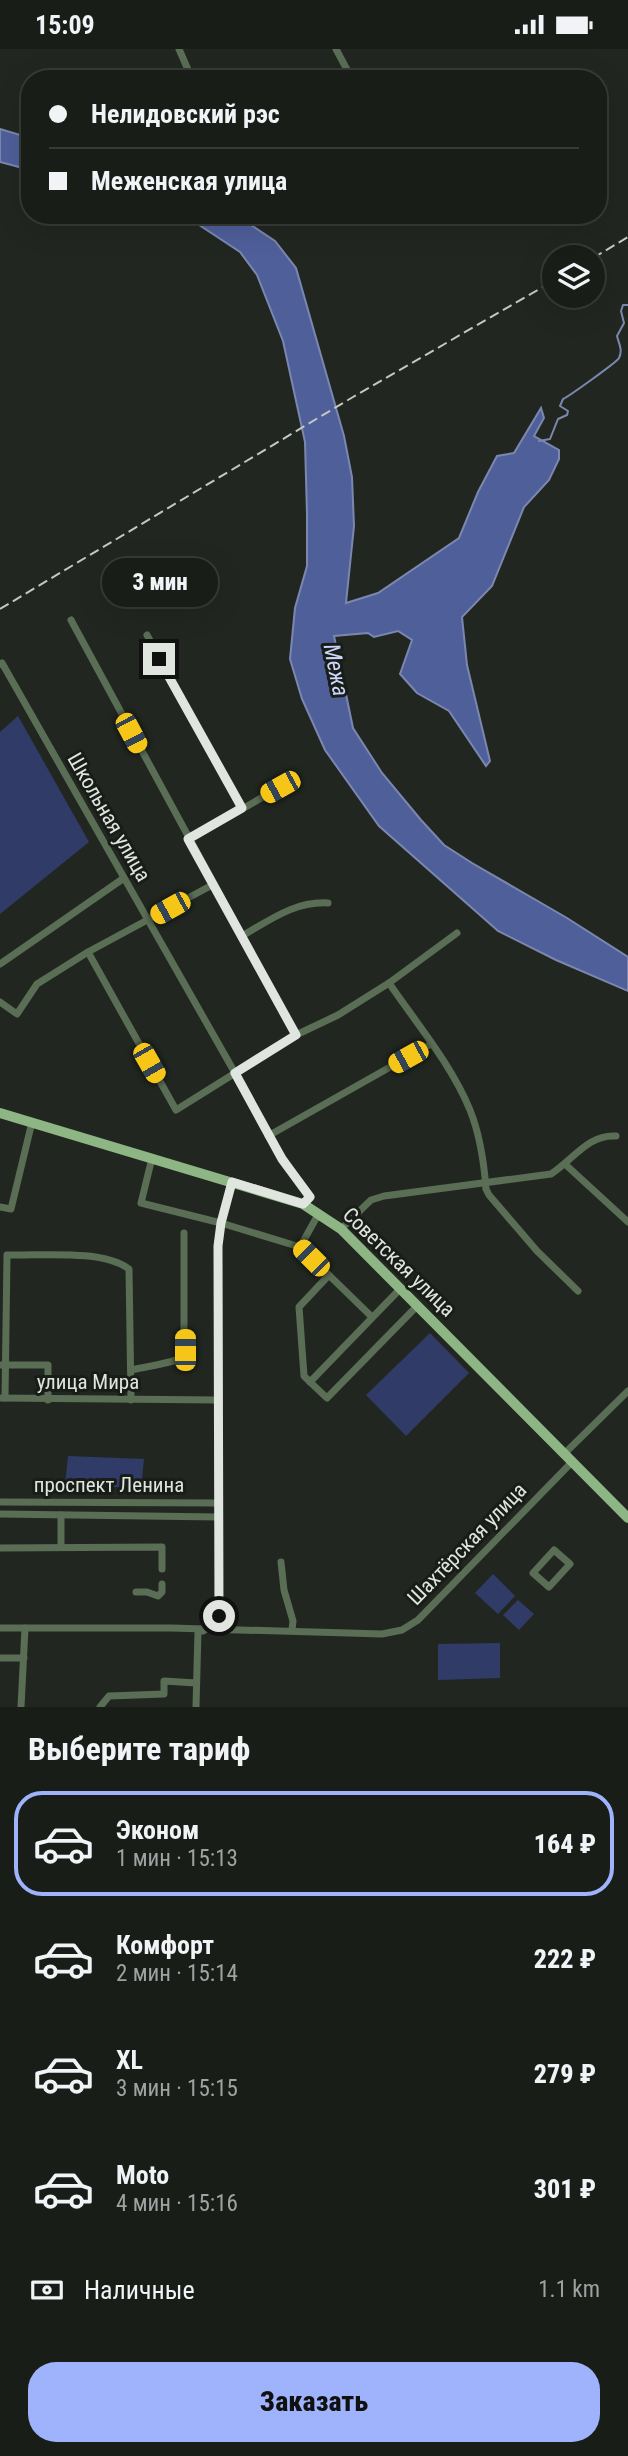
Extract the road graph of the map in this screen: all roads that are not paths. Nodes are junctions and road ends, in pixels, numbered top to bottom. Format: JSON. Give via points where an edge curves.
{"nodes":[{"id":1,"x":179,"y":49,"type":"edge"},
{"id":2,"x":336,"y":49,"type":"edge"},
{"id":3,"x":188,"y":70,"type":"edge"},
{"id":4,"x":347,"y":70,"type":"edge"},
{"id":5,"x":71,"y":620,"type":"dead end"},
{"id":6,"x":147,"y":635,"type":"dead end"},
{"id":7,"x":1,"y":663,"type":"edge"},
{"id":8,"x":280,"y":787,"type":"dead end"},
{"id":9,"x":242,"y":808,"type":"junction"},
{"id":10,"x":188,"y":839,"type":"junction"},
{"id":11,"x":124,"y":878,"type":"junction"},
{"id":12,"x":214,"y":884,"type":"junction"},
{"id":13,"x":328,"y":903,"type":"dead end"},
{"id":14,"x":148,"y":920,"type":"junction"},
{"id":15,"x":457,"y":933,"type":"dead end"},
{"id":16,"x":242,"y":936,"type":"junction"},
{"id":17,"x":88,"y":952,"type":"junction"},
{"id":18,"x":0,"y":964,"type":"edge"},
{"id":19,"x":389,"y":983,"type":"junction"},
{"id":20,"x":0,"y":1002,"type":"edge"},
{"id":21,"x":296,"y":1035,"type":"junction"},
{"id":22,"x":431,"y":1044,"type":"junction"},
{"id":23,"x":235,"y":1073,"type":"junction"},
{"id":24,"x":0,"y":1113,"type":"edge"},
{"id":25,"x":32,"y":1122,"type":"junction"},
{"id":26,"x":268,"y":1136,"type":"junction"},
{"id":27,"x":616,"y":1136,"type":"dead end"},
{"id":28,"x":152,"y":1158,"type":"junction"},
{"id":29,"x":566,"y":1165,"type":"junction"},
{"id":30,"x":232,"y":1182,"type":"junction"},
{"id":31,"x":486,"y":1183,"type":"junction"},
{"id":32,"x":303,"y":1204,"type":"junction"},
{"id":33,"x":0,"y":1207,"type":"edge"},
{"id":34,"x":319,"y":1213,"type":"junction"},
{"id":35,"x":628,"y":1222,"type":"edge"},
{"id":36,"x":221,"y":1223,"type":"junction"},
{"id":37,"x":341,"y":1229,"type":"junction"},
{"id":38,"x":184,"y":1233,"type":"dead end"},
{"id":39,"x":300,"y":1247,"type":"junction"},
{"id":40,"x":329,"y":1275,"type":"junction"},
{"id":41,"x":400,"y":1289,"type":"junction"},
{"id":42,"x":578,"y":1291,"type":"dead end"},
{"id":43,"x":417,"y":1306,"type":"junction"},
{"id":44,"x":372,"y":1317,"type":"junction"},
{"id":45,"x":3,"y":1365,"type":"edge"},
{"id":46,"x":131,"y":1370,"type":"junction"},
{"id":47,"x":310,"y":1382,"type":"junction"},
{"id":48,"x":628,"y":1391,"type":"edge"},
{"id":49,"x":3,"y":1398,"type":"edge"},
{"id":50,"x":48,"y":1400,"type":"junction"},
{"id":51,"x":131,"y":1400,"type":"junction"},
{"id":52,"x":218,"y":1400,"type":"junction"},
{"id":53,"x":568,"y":1458,"type":"junction"},
{"id":54,"x":0,"y":1501,"type":"edge"},
{"id":55,"x":219,"y":1503,"type":"junction"},
{"id":56,"x":0,"y":1514,"type":"edge"},
{"id":57,"x":61,"y":1515,"type":"junction"},
{"id":58,"x":218,"y":1517,"type":"junction"},
{"id":59,"x":628,"y":1518,"type":"edge"},
{"id":60,"x":61,"y":1547,"type":"junction"},
{"id":61,"x":0,"y":1548,"type":"edge"},
{"id":62,"x":281,"y":1562,"type":"dead end"},
{"id":63,"x":569,"y":1565,"type":"joint"},
{"id":64,"x":162,"y":1569,"type":"dead end"},
{"id":65,"x":162,"y":1584,"type":"dead end"},
{"id":66,"x":136,"y":1592,"type":"dead end"},
{"id":67,"x":0,"y":1628,"type":"edge"},
{"id":68,"x":25,"y":1628,"type":"junction"},
{"id":69,"x":292,"y":1630,"type":"junction"},
{"id":70,"x":198,"y":1631,"type":"junction"},
{"id":71,"x":219,"y":1631,"type":"junction"},
{"id":72,"x":0,"y":1658,"type":"edge"},
{"id":73,"x":24,"y":1658,"type":"junction"},
{"id":74,"x":196,"y":1683,"type":"junction"},
{"id":75,"x":22,"y":1707,"type":"edge"},
{"id":76,"x":100,"y":1707,"type":"edge"},
{"id":77,"x":195,"y":1707,"type":"edge"}],
"edges":[{"from":1,"to":3,"type":"street"},
{"from":2,"to":4,"type":"street"},
{"from":5,"to":10,"type":"street"},
{"from":6,"to":9,"type":"street"},
{"from":7,"to":11,"type":"street","name":"Школьная улица"},
{"from":8,"to":9,"type":"street"},
{"from":9,"to":10,"type":"street"},
{"from":10,"to":12,"type":"street"},
{"from":11,"to":14,"type":"street","name":"Школьная улица"},
{"from":11,"to":18,"type":"street"},
{"from":12,"to":14,"type":"street"},
{"from":12,"to":16,"type":"street"},
{"from":13,"to":16,"type":"street","via":[[291,908]]},
{"from":14,"to":17,"type":"street"},
{"from":14,"to":23,"type":"street","name":"Школьная улица"},
{"from":15,"to":19,"type":"street"},
{"from":16,"to":21,"type":"street"},
{"from":17,"to":20,"type":"street","via":[[37,984],[17,1014]]},
{"from":17,"to":23,"type":"street","via":[[176,1110]]},
{"from":19,"to":21,"type":"street"},
{"from":19,"to":22,"type":"street"},
{"from":21,"to":23,"type":"street"},
{"from":22,"to":26,"type":"street"},
{"from":22,"to":31,"type":"street","via":[[469,1109]]},
{"from":23,"to":26,"type":"street","name":"Школьная улица"},
{"from":24,"to":25,"type":"main road","name":"Советская улица"},
{"from":25,"to":28,"type":"main road","name":"Советская улица"},
{"from":25,"to":33,"type":"street","via":[[10,1209]]},
{"from":26,"to":32,"type":"street","name":"Школьная улица","via":[[310,1197]]},
{"from":27,"to":29,"type":"street","via":[[604,1135],[590,1142]]},
{"from":28,"to":30,"type":"main road","name":"Советская улица"},
{"from":28,"to":36,"type":"street","via":[[141,1203]]},
{"from":29,"to":31,"type":"street","via":[[551,1174]]},
{"from":29,"to":35,"type":"street"},
{"from":30,"to":32,"type":"main road","name":"Советская улица"},
{"from":30,"to":36,"type":"street"},
{"from":31,"to":37,"type":"street","via":[[371,1200]]},
{"from":31,"to":42,"type":"street","via":[[502,1213]]},
{"from":32,"to":34,"type":"main road","name":"Советская улица"},
{"from":34,"to":37,"type":"main road","name":"Советская улица"},
{"from":34,"to":39,"type":"street"},
{"from":36,"to":39,"type":"street"},
{"from":36,"to":52,"type":"street"},
{"from":37,"to":41,"type":"main road","name":"Советская улица"},
{"from":38,"to":46,"type":"street","via":[[184,1356]]},
{"from":39,"to":40,"type":"street"},
{"from":40,"to":44,"type":"street"},
{"from":40,"to":47,"type":"street","via":[[299,1307],[304,1376]]},
{"from":41,"to":43,"type":"main road","name":"Советская улица"},
{"from":41,"to":44,"type":"street"},
{"from":43,"to":47,"type":"street","via":[[327,1398]]},
{"from":43,"to":53,"type":"main road","name":"Советская улица"},
{"from":44,"to":47,"type":"street"},
{"from":45,"to":46,"type":"street","via":[[7,1255],[79,1256],[117,1261],[129,1269]]},
{"from":45,"to":49,"type":"street"},
{"from":45,"to":50,"type":"street","via":[[48,1365]]},
{"from":46,"to":51,"type":"street"},
{"from":48,"to":53,"type":"street","name":"Шахтёрская улица"},
{"from":49,"to":50,"type":"street","name":"улица Мира"},
{"from":50,"to":51,"type":"street","name":"улица Мира"},
{"from":51,"to":52,"type":"street","name":"улица Мира"},
{"from":52,"to":55,"type":"street"},
{"from":53,"to":59,"type":"main road","name":"Советская улица"},
{"from":53,"to":69,"type":"street","name":"Шахтёрская улица","via":[[409,1627],[382,1634]]},
{"from":54,"to":55,"type":"street","name":"проспект Ленина"},
{"from":55,"to":58,"type":"street"},
{"from":56,"to":57,"type":"street","name":"проспект Ленина"},
{"from":57,"to":58,"type":"street","name":"проспект Ленина"},
{"from":57,"to":60,"type":"street"},
{"from":58,"to":71,"type":"street"},
{"from":60,"to":61,"type":"street"},
{"from":60,"to":64,"type":"street","via":[[162,1547]]},
{"from":62,"to":69,"type":"street"},
{"from":63,"to":63,"type":"street","via":[[549,1587],[533,1573],[554,1550]]},
{"from":65,"to":66,"type":"street","via":[[158,1596]]},
{"from":67,"to":68,"type":"street"},
{"from":68,"to":70,"type":"street"},
{"from":68,"to":73,"type":"street"},
{"from":69,"to":71,"type":"street","name":"Шахтёрская улица"},
{"from":70,"to":71,"type":"street","name":"Шахтёрская улица"},
{"from":70,"to":74,"type":"street"},
{"from":72,"to":73,"type":"street"},
{"from":73,"to":75,"type":"street"},
{"from":74,"to":76,"type":"street","via":[[164,1681],[164,1694],[109,1696]]},
{"from":74,"to":77,"type":"street"}]}
